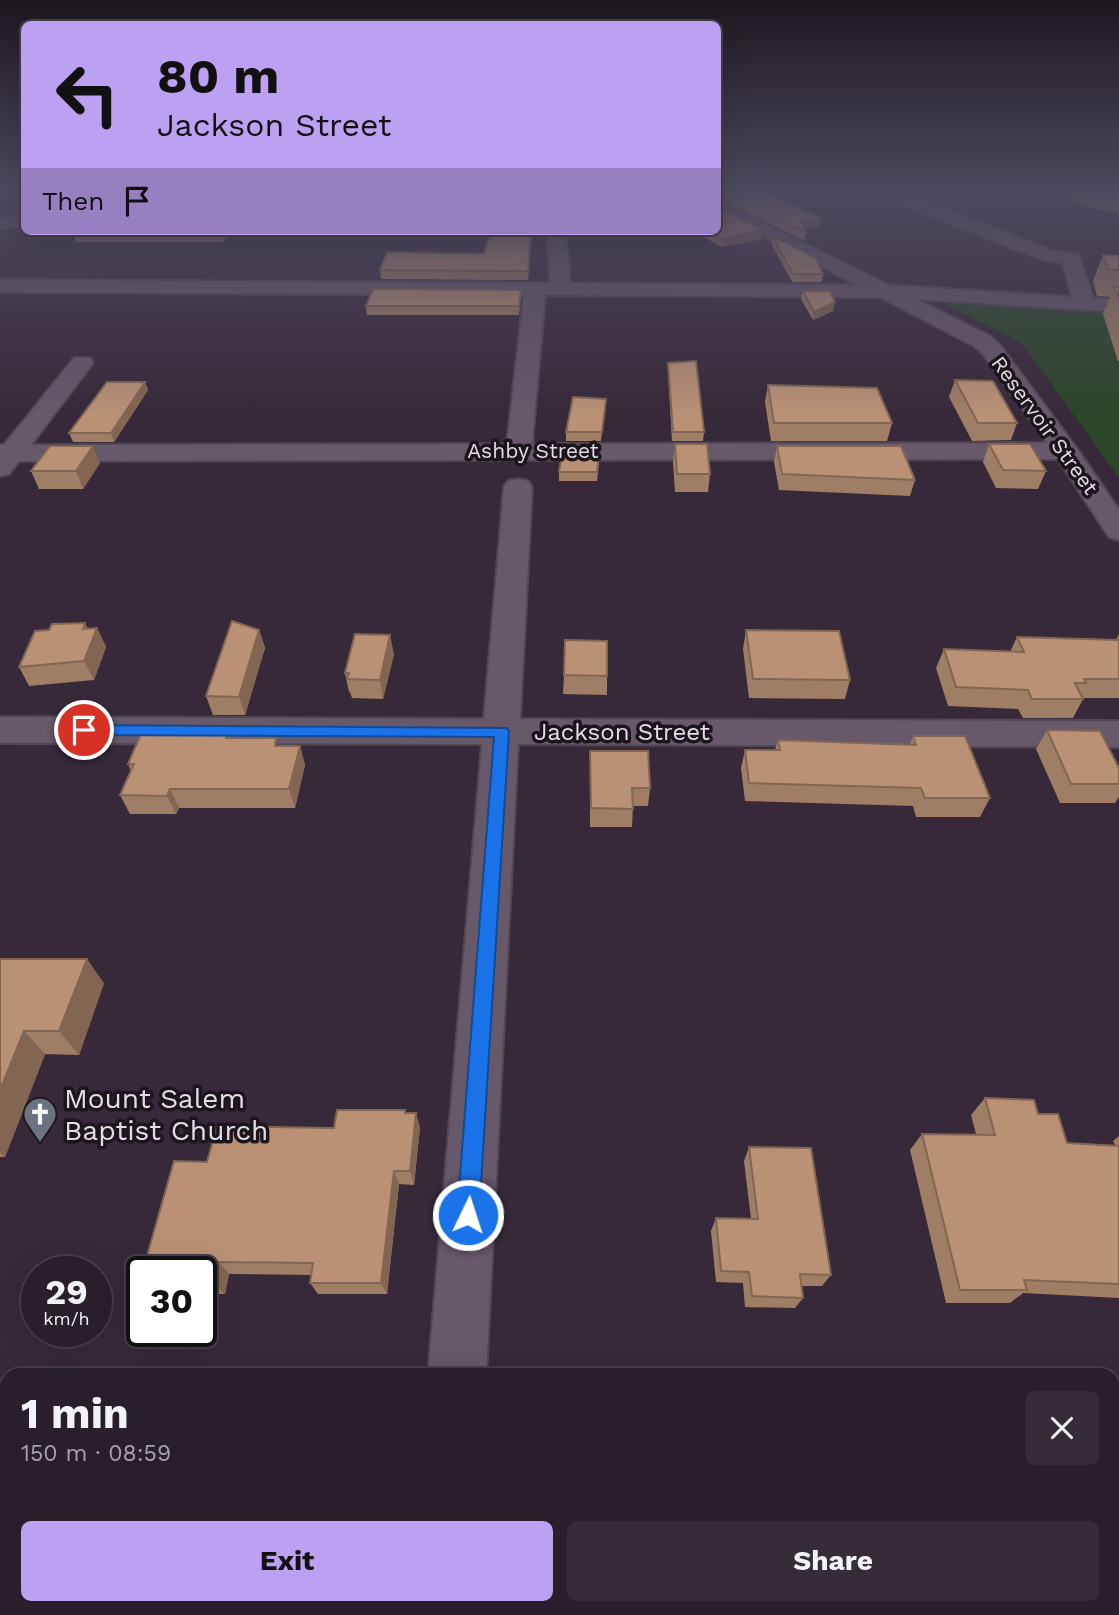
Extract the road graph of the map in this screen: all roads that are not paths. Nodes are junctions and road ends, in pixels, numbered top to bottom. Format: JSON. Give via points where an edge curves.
{"nodes":[{"id":1,"x":559,"y":264,"type":"edge"},
{"id":2,"x":834,"y":264,"type":"edge"},
{"id":3,"x":1073,"y":264,"type":"edge"},
{"id":4,"x":0,"y":286,"type":"edge"},
{"id":5,"x":535,"y":289,"type":"junction"},
{"id":6,"x":561,"y":290,"type":"junction"},
{"id":7,"x":885,"y":290,"type":"junction"},
{"id":8,"x":1084,"y":303,"type":"junction"},
{"id":9,"x":1119,"y":306,"type":"edge"},
{"id":10,"x":82,"y":363,"type":"dead end"},
{"id":11,"x":1066,"y":451,"type":"junction"},
{"id":12,"x":4,"y":458,"type":"edge"},
{"id":13,"x":518,"y":468,"type":"junction"},
{"id":14,"x":1119,"y":531,"type":"edge"},
{"id":15,"x":0,"y":730,"type":"edge"},
{"id":16,"x":502,"y":732,"type":"junction"},
{"id":17,"x":1119,"y":734,"type":"edge"},
{"id":18,"x":458,"y":1368,"type":"edge"}],
"edges":[{"from":1,"to":6,"type":"street"},
{"from":2,"to":7,"type":"street","name":"Reservoir Street"},
{"from":3,"to":8,"type":"street"},
{"from":4,"to":5,"type":"street"},
{"from":5,"to":6,"type":"street"},
{"from":5,"to":13,"type":"street"},
{"from":6,"to":7,"type":"street"},
{"from":7,"to":8,"type":"street"},
{"from":7,"to":11,"type":"street","name":"Reservoir Street","via":[[991,349]]},
{"from":8,"to":9,"type":"street"},
{"from":10,"to":12,"type":"street"},
{"from":11,"to":13,"type":"street","name":"Ashby Street"},
{"from":11,"to":14,"type":"street","name":"Reservoir Street"},
{"from":12,"to":13,"type":"street","name":"Ashby Street"},
{"from":13,"to":16,"type":"street"},
{"from":15,"to":16,"type":"street","name":"Jackson Street"},
{"from":16,"to":17,"type":"street","name":"Jackson Street"},
{"from":16,"to":18,"type":"street"}]}
